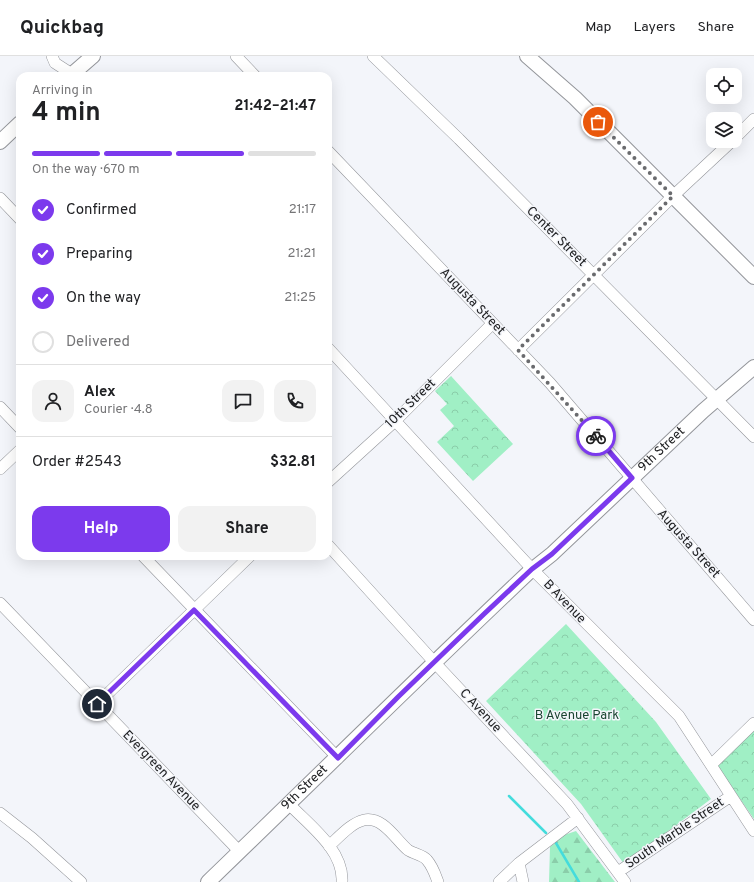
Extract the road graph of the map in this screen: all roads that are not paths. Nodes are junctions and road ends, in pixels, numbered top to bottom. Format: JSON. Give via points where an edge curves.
{"nodes":[{"id":1,"x":52,"y":56,"type":"edge"},
{"id":2,"x":60,"y":56,"type":"edge"},
{"id":3,"x":93,"y":56,"type":"edge"},
{"id":4,"x":236,"y":56,"type":"edge"},
{"id":5,"x":373,"y":56,"type":"edge"},
{"id":6,"x":527,"y":56,"type":"edge"},
{"id":7,"x":68,"y":72,"type":"edge"},
{"id":8,"x":70,"y":72,"type":"edge"},
{"id":9,"x":75,"y":72,"type":"edge"},
{"id":10,"x":251,"y":72,"type":"edge"},
{"id":11,"x":754,"y":119,"type":"edge"},
{"id":12,"x":16,"y":127,"type":"edge"},
{"id":13,"x":742,"y":131,"type":"edge"},
{"id":14,"x":0,"y":142,"type":"edge"},
{"id":15,"x":724,"y":148,"type":"edge"},
{"id":16,"x":332,"y":156,"type":"edge"},
{"id":17,"x":673,"y":196,"type":"junction"},
{"id":18,"x":0,"y":198,"type":"edge"},
{"id":19,"x":16,"y":215,"type":"edge"},
{"id":20,"x":593,"y":275,"type":"junction"},
{"id":21,"x":754,"y":277,"type":"edge"},
{"id":22,"x":492,"y":324,"type":"junction"},
{"id":23,"x":518,"y":350,"type":"junction"},
{"id":24,"x":332,"y":352,"type":"edge"},
{"id":25,"x":754,"y":368,"type":"edge"},
{"id":26,"x":716,"y":399,"type":"junction"},
{"id":27,"x":0,"y":407,"type":"edge"},
{"id":28,"x":395,"y":421,"type":"junction"},
{"id":29,"x":16,"y":424,"type":"edge"},
{"id":30,"x":754,"y":437,"type":"edge"},
{"id":31,"x":16,"y":454,"type":"edge"},
{"id":32,"x":0,"y":469,"type":"edge"},
{"id":33,"x":332,"y":478,"type":"edge"},
{"id":34,"x":632,"y":478,"type":"junction"},
{"id":35,"x":332,"y":549,"type":"edge"},
{"id":36,"x":147,"y":560,"type":"edge"},
{"id":37,"x":246,"y":560,"type":"edge"},
{"id":38,"x":532,"y":569,"type":"junction"},
{"id":39,"x":0,"y":603,"type":"edge"},
{"id":40,"x":194,"y":610,"type":"junction"},
{"id":41,"x":754,"y":620,"type":"edge"},
{"id":42,"x":435,"y":663,"type":"junction"},
{"id":43,"x":97,"y":704,"type":"junction"},
{"id":44,"x":754,"y":723,"type":"edge"},
{"id":45,"x":338,"y":758,"type":"junction"},
{"id":46,"x":711,"y":765,"type":"junction"},
{"id":47,"x":732,"y":796,"type":"junction"},
{"id":48,"x":289,"y":804,"type":"junction"},
{"id":49,"x":0,"y":813,"type":"edge"},
{"id":50,"x":578,"y":818,"type":"junction"},
{"id":51,"x":754,"y":831,"type":"edge"},
{"id":52,"x":329,"y":846,"type":"junction"},
{"id":53,"x":240,"y":852,"type":"junction"},
{"id":54,"x":519,"y":863,"type":"junction"},
{"id":55,"x":618,"y":872,"type":"junction"},
{"id":56,"x":81,"y":882,"type":"edge"},
{"id":57,"x":208,"y":882,"type":"edge"},
{"id":58,"x":342,"y":882,"type":"edge"},
{"id":59,"x":438,"y":882,"type":"edge"},
{"id":60,"x":499,"y":882,"type":"edge"},
{"id":61,"x":523,"y":882,"type":"edge"},
{"id":62,"x":625,"y":882,"type":"edge"}],
"edges":[{"from":1,"to":7,"type":"street","via":[[55,63]]},
{"from":2,"to":8,"type":"street"},
{"from":3,"to":9,"type":"main road"},
{"from":4,"to":10,"type":"street"},
{"from":5,"to":20,"type":"street","name":"Center Street"},
{"from":6,"to":17,"type":"main road","via":[[575,98]]},
{"from":11,"to":13,"type":"street"},
{"from":12,"to":14,"type":"main road"},
{"from":15,"to":17,"type":"street"},
{"from":16,"to":22,"type":"street","name":"Augusta Street"},
{"from":17,"to":20,"type":"street"},
{"from":17,"to":21,"type":"main road"},
{"from":18,"to":19,"type":"street"},
{"from":20,"to":23,"type":"street"},
{"from":20,"to":26,"type":"street","name":"Center Street"},
{"from":22,"to":23,"type":"street","name":"Augusta Street"},
{"from":22,"to":28,"type":"street","name":"10th Street"},
{"from":23,"to":34,"type":"street","name":"Augusta Street"},
{"from":24,"to":28,"type":"street","name":"B Avenue"},
{"from":25,"to":26,"type":"main road","name":"9th Street"},
{"from":26,"to":30,"type":"street","name":"Center Street"},
{"from":26,"to":34,"type":"main road","name":"9th Street"},
{"from":27,"to":29,"type":"street"},
{"from":28,"to":33,"type":"street","name":"10th Street"},
{"from":28,"to":38,"type":"street","name":"B Avenue"},
{"from":31,"to":32,"type":"street"},
{"from":34,"to":38,"type":"main road","name":"9th Street","via":[[552,554]]},
{"from":34,"to":41,"type":"street","name":"Augusta Street"},
{"from":35,"to":42,"type":"street","name":"C Avenue"},
{"from":36,"to":40,"type":"street"},
{"from":37,"to":40,"type":"street"},
{"from":38,"to":42,"type":"main road","name":"9th Street"},
{"from":38,"to":46,"type":"street","name":"B Avenue","via":[[678,716]]},
{"from":39,"to":43,"type":"street","name":"Evergreen Avenue"},
{"from":40,"to":43,"type":"street"},
{"from":40,"to":45,"type":"street"},
{"from":42,"to":45,"type":"main road","name":"9th Street"},
{"from":42,"to":50,"type":"street","name":"C Avenue"},
{"from":43,"to":53,"type":"street","name":"Evergreen Avenue"},
{"from":44,"to":46,"type":"street"},
{"from":45,"to":48,"type":"main road","name":"9th Street"},
{"from":46,"to":47,"type":"street","name":"B Avenue"},
{"from":47,"to":51,"type":"street","name":"B Avenue"},
{"from":47,"to":55,"type":"street","name":"South Marble Street"},
{"from":48,"to":52,"type":"street"},
{"from":48,"to":53,"type":"main road","name":"9th Street"},
{"from":49,"to":56,"type":"street"},
{"from":50,"to":54,"type":"street"},
{"from":50,"to":55,"type":"street","name":"C Avenue"},
{"from":52,"to":58,"type":"street","via":[[339,863]]},
{"from":52,"to":59,"type":"street","via":[[356,824],[365,820],[375,822],[386,827],[407,849],[426,858],[434,869]]},
{"from":53,"to":57,"type":"main road","name":"9th Street"},
{"from":54,"to":60,"type":"street"},
{"from":54,"to":61,"type":"street"},
{"from":55,"to":62,"type":"street","name":"C Avenue"}]}
